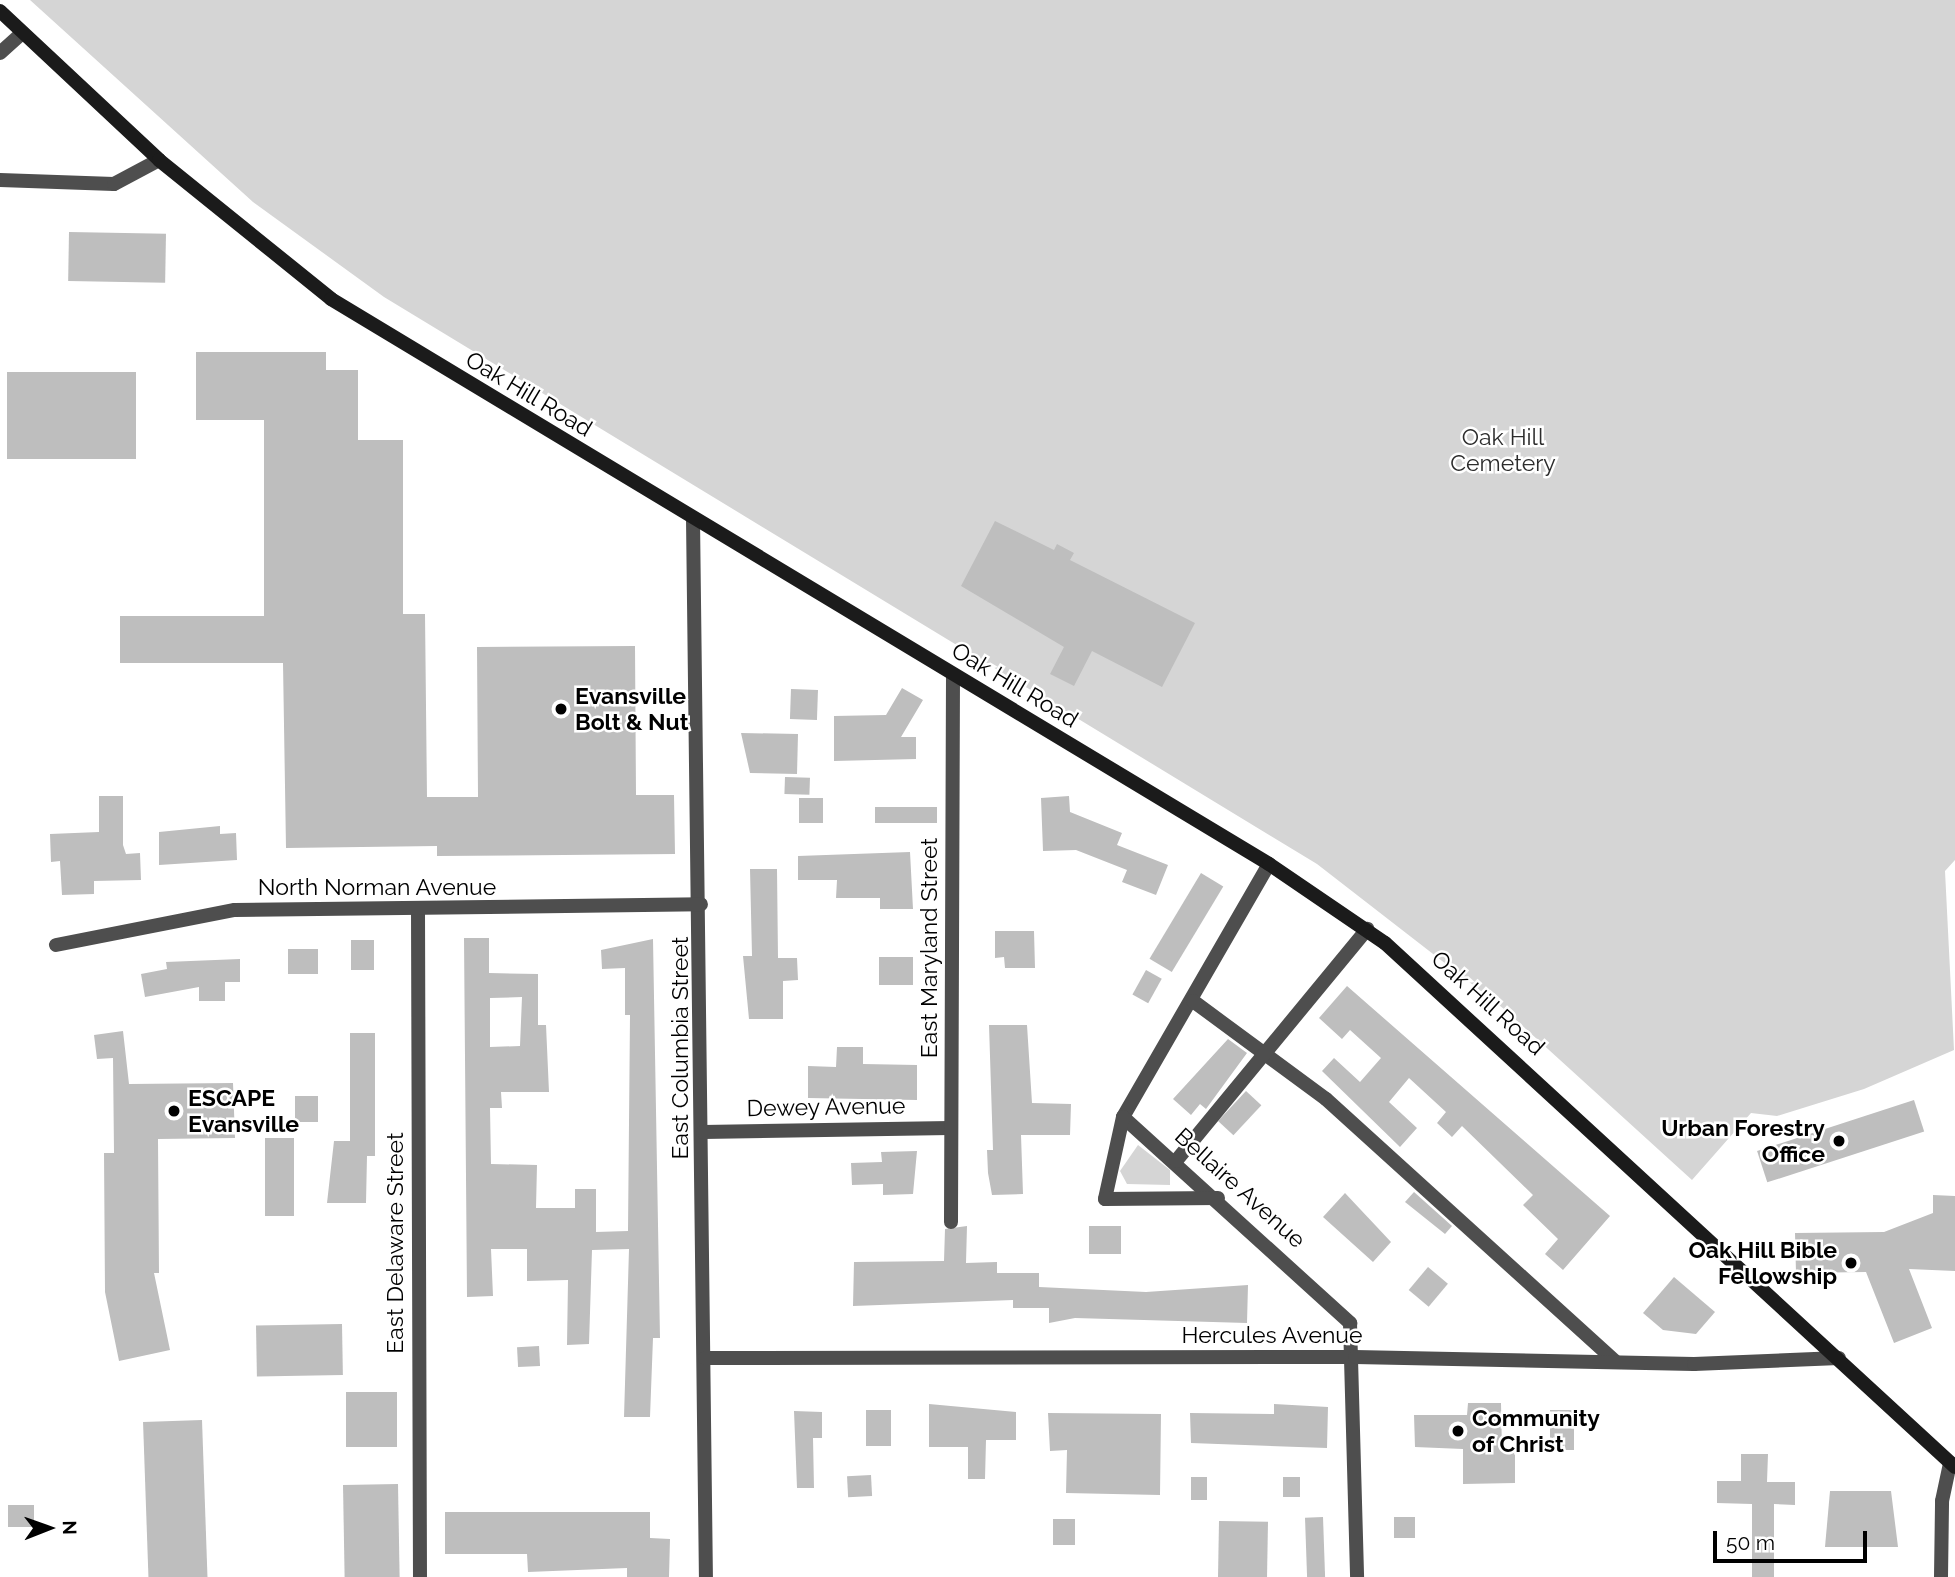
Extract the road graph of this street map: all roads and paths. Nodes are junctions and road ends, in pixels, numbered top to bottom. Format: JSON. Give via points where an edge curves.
{"nodes":[{"id":1,"x":0,"y":11,"type":"edge"},
{"id":2,"x":21,"y":34,"type":"junction"},
{"id":3,"x":0,"y":53,"type":"edge"},
{"id":4,"x":159,"y":160,"type":"junction"},
{"id":5,"x":0,"y":180,"type":"edge"},
{"id":6,"x":694,"y":519,"type":"junction"},
{"id":7,"x":953,"y":675,"type":"junction"},
{"id":8,"x":1269,"y":864,"type":"junction"},
{"id":9,"x":701,"y":904,"type":"junction"},
{"id":10,"x":418,"y":909,"type":"junction"},
{"id":11,"x":1367,"y":929,"type":"junction"},
{"id":12,"x":56,"y":945,"type":"dead end"},
{"id":13,"x":1193,"y":1001,"type":"junction"},
{"id":14,"x":1267,"y":1050,"type":"junction"},
{"id":15,"x":1123,"y":1117,"type":"junction"},
{"id":16,"x":950,"y":1128,"type":"junction"},
{"id":17,"x":704,"y":1132,"type":"junction"},
{"id":18,"x":1176,"y":1161,"type":"junction"},
{"id":19,"x":1218,"y":1198,"type":"junction"},
{"id":20,"x":951,"y":1222,"type":"dead end"},
{"id":21,"x":1355,"y":1357,"type":"junction"},
{"id":22,"x":1839,"y":1357,"type":"junction"},
{"id":23,"x":705,"y":1358,"type":"junction"},
{"id":24,"x":1616,"y":1363,"type":"junction"},
{"id":25,"x":1953,"y":1465,"type":"edge"},
{"id":26,"x":420,"y":1577,"type":"edge"},
{"id":27,"x":706,"y":1577,"type":"edge"},
{"id":28,"x":1357,"y":1577,"type":"edge"},
{"id":29,"x":1941,"y":1577,"type":"edge"}],
"edges":[{"from":1,"to":2,"type":"main road","name":"Oak Hill Road"},
{"from":2,"to":3,"type":"street"},
{"from":2,"to":4,"type":"main road","name":"Oak Hill Road"},
{"from":4,"to":5,"type":"street","via":[[144,173],[114,184]]},
{"from":4,"to":6,"type":"main road","name":"Oak Hill Road","via":[[331,299]]},
{"from":6,"to":7,"type":"main road","name":"Oak Hill Road"},
{"from":6,"to":9,"type":"street","name":"East Columbia Street"},
{"from":7,"to":8,"type":"main road","name":"Oak Hill Road"},
{"from":7,"to":16,"type":"street","name":"East Maryland Street"},
{"from":8,"to":11,"type":"main road","name":"Oak Hill Road"},
{"from":8,"to":13,"type":"street"},
{"from":9,"to":10,"type":"street","name":"North Norman Avenue"},
{"from":9,"to":17,"type":"street","name":"East Columbia Street"},
{"from":10,"to":12,"type":"street","name":"North Norman Avenue","via":[[235,910]]},
{"from":10,"to":26,"type":"street","name":"East Delaware Street"},
{"from":11,"to":14,"type":"street"},
{"from":11,"to":22,"type":"main road","name":"Oak Hill Road","via":[[1461,1007]]},
{"from":13,"to":14,"type":"street"},
{"from":13,"to":15,"type":"street"},
{"from":14,"to":18,"type":"street"},
{"from":14,"to":24,"type":"street"},
{"from":15,"to":18,"type":"street","name":"Bellaire Avenue"},
{"from":15,"to":19,"type":"street","via":[[1105,1199]]},
{"from":16,"to":17,"type":"street","name":"Dewey Avenue"},
{"from":16,"to":20,"type":"street","name":"East Maryland Street"},
{"from":17,"to":23,"type":"street","name":"East Columbia Street"},
{"from":18,"to":19,"type":"street","name":"Bellaire Avenue"},
{"from":19,"to":21,"type":"street","name":"Bellaire Avenue","via":[[1346,1316]]},
{"from":21,"to":23,"type":"street","name":"Hercules Avenue"},
{"from":21,"to":24,"type":"street","name":"Hercules Avenue"},
{"from":21,"to":28,"type":"street","name":"Bellaire Avenue"},
{"from":22,"to":24,"type":"street","name":"Hercules Avenue"},
{"from":22,"to":25,"type":"main road","name":"Oak Hill Road"},
{"from":23,"to":27,"type":"street","name":"East Columbia Street"},
{"from":25,"to":29,"type":"street"}]}
